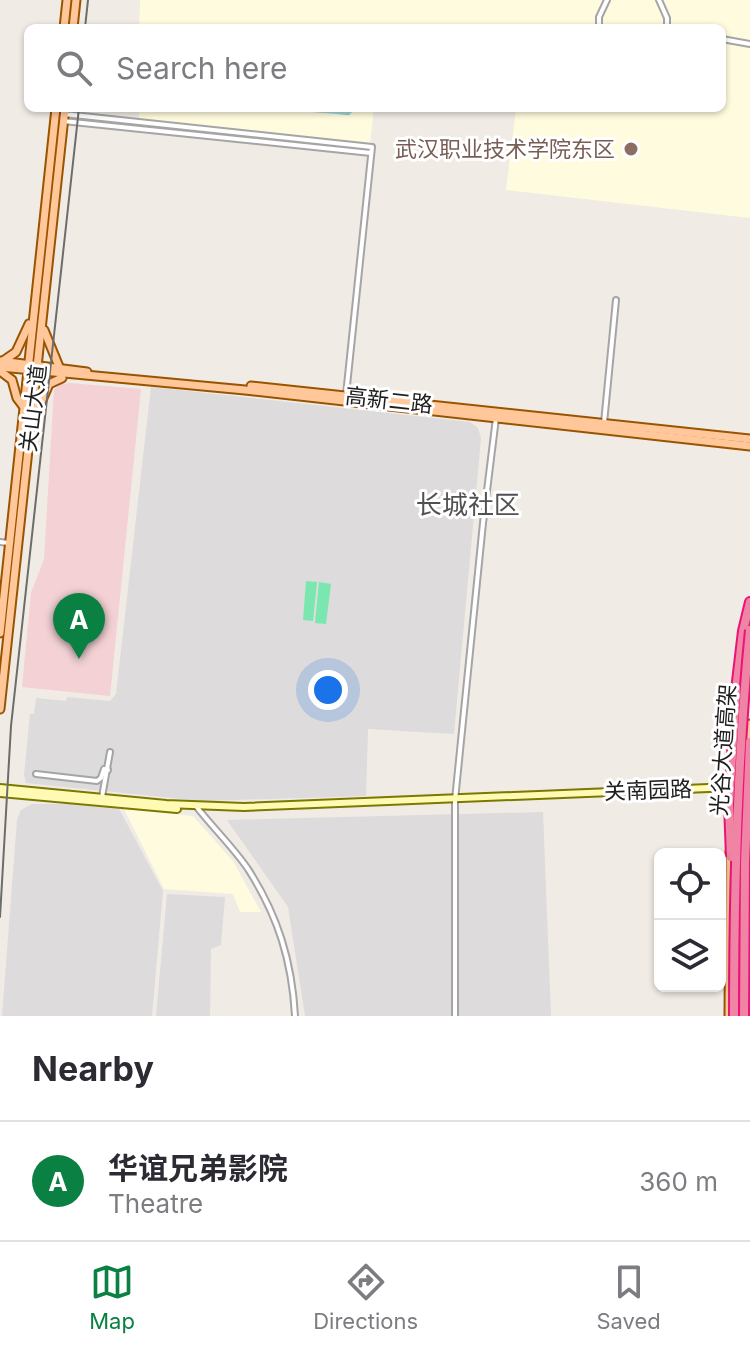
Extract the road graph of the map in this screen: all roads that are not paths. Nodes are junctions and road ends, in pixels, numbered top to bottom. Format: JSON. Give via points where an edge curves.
{"nodes":[{"id":1,"x":67,"y":0,"type":"edge"},
{"id":2,"x":76,"y":0,"type":"edge"},
{"id":3,"x":607,"y":0,"type":"edge"},
{"id":4,"x":659,"y":0,"type":"edge"},
{"id":5,"x":64,"y":24,"type":"edge"},
{"id":6,"x":73,"y":24,"type":"edge"},
{"id":7,"x":599,"y":24,"type":"edge"},
{"id":8,"x":667,"y":24,"type":"edge"},
{"id":9,"x":726,"y":40,"type":"edge"},
{"id":10,"x":750,"y":44,"type":"edge"},
{"id":11,"x":56,"y":112,"type":"edge"},
{"id":12,"x":64,"y":114,"type":"edge"},
{"id":13,"x":616,"y":300,"type":"dead end"},
{"id":14,"x":33,"y":314,"type":"junction"},
{"id":15,"x":43,"y":325,"type":"junction"},
{"id":16,"x":0,"y":365,"type":"edge"},
{"id":17,"x":27,"y":368,"type":"junction"},
{"id":18,"x":37,"y":369,"type":"junction"},
{"id":19,"x":60,"y":369,"type":"junction"},
{"id":20,"x":74,"y":376,"type":"junction"},
{"id":21,"x":346,"y":398,"type":"junction"},
{"id":22,"x":23,"y":406,"type":"junction"},
{"id":23,"x":497,"y":414,"type":"junction"},
{"id":24,"x":32,"y":423,"type":"junction"},
{"id":25,"x":604,"y":423,"type":"junction"},
{"id":26,"x":750,"y":439,"type":"edge"},
{"id":27,"x":750,"y":446,"type":"edge"},
{"id":28,"x":4,"y":542,"type":"edge"},
{"id":29,"x":750,"y":601,"type":"edge"},
{"id":30,"x":750,"y":630,"type":"edge"},
{"id":31,"x":0,"y":633,"type":"edge"},
{"id":32,"x":0,"y":709,"type":"edge"},
{"id":33,"x":750,"y":724,"type":"edge"},
{"id":34,"x":750,"y":742,"type":"edge"},
{"id":35,"x":110,"y":752,"type":"dead end"},
{"id":36,"x":108,"y":770,"type":"junction"},
{"id":37,"x":36,"y":774,"type":"dead end"},
{"id":38,"x":731,"y":789,"type":"junction"},
{"id":39,"x":747,"y":789,"type":"edge"},
{"id":40,"x":0,"y":790,"type":"edge"},
{"id":41,"x":456,"y":799,"type":"junction"},
{"id":42,"x":102,"y":800,"type":"junction"},
{"id":43,"x":197,"y":808,"type":"junction"},
{"id":44,"x":734,"y":878,"type":"junction"},
{"id":45,"x":750,"y":886,"type":"edge"},
{"id":46,"x":744,"y":917,"type":"junction"},
{"id":47,"x":295,"y":1016,"type":"edge"},
{"id":48,"x":455,"y":1016,"type":"edge"},
{"id":49,"x":731,"y":1016,"type":"edge"},
{"id":50,"x":744,"y":1016,"type":"edge"}],
"edges":[{"from":1,"to":5,"type":"main road"},
{"from":2,"to":6,"type":"main road"},
{"from":3,"to":7,"type":"street"},
{"from":4,"to":8,"type":"street"},
{"from":9,"to":10,"type":"street"},
{"from":11,"to":14,"type":"main road","name":"关山大道"},
{"from":12,"to":15,"type":"main road","name":"关山大道"},
{"from":12,"to":21,"type":"street","via":[[371,150]]},
{"from":13,"to":25,"type":"street"},
{"from":14,"to":16,"type":"main road","via":[[16,352]]},
{"from":14,"to":17,"type":"main road","name":"关山大道"},
{"from":15,"to":18,"type":"main road","name":"关山大道"},
{"from":15,"to":19,"type":"main road"},
{"from":16,"to":17,"type":"main road"},
{"from":16,"to":22,"type":"main road"},
{"from":17,"to":18,"type":"main road"},
{"from":17,"to":22,"type":"main road","name":"关山大道"},
{"from":18,"to":19,"type":"main road","name":"高新二路"},
{"from":18,"to":20,"type":"main road","name":"高新二路"},
{"from":18,"to":24,"type":"main road","name":"关山大道"},
{"from":19,"to":21,"type":"main road","name":"高新二路"},
{"from":20,"to":21,"type":"main road","name":"高新二路"},
{"from":20,"to":24,"type":"main road","via":[[49,384]]},
{"from":21,"to":23,"type":"main road","name":"高新二路"},
{"from":22,"to":28,"type":"main road","name":"关山大道"},
{"from":23,"to":25,"type":"main road","name":"高新二路"},
{"from":23,"to":27,"type":"main road","name":"高新二路"},
{"from":23,"to":41,"type":"street"},
{"from":24,"to":32,"type":"main road","name":"关山大道"},
{"from":25,"to":26,"type":"main road","name":"高新二路"},
{"from":28,"to":31,"type":"main road","name":"关山大道"},
{"from":29,"to":38,"type":"main road"},
{"from":29,"to":44,"type":"highway","bridge":true,"via":[[736,690],[729,804]]},
{"from":30,"to":44,"type":"highway","name":"光谷大道高架","bridge":true},
{"from":33,"to":39,"type":"main road"},
{"from":34,"to":46,"type":"highway","name":"光谷大道高架","bridge":true},
{"from":35,"to":36,"type":"street"},
{"from":36,"to":37,"type":"street","via":[[97,781]]},
{"from":36,"to":42,"type":"street"},
{"from":38,"to":39,"type":"main road","name":"关南园路"},
{"from":38,"to":41,"type":"main road","name":"关南园路"},
{"from":38,"to":49,"type":"main road"},
{"from":39,"to":50,"type":"main road"},
{"from":40,"to":42,"type":"main road","name":"关南园路"},
{"from":41,"to":43,"type":"main road","name":"关南园路"},
{"from":41,"to":48,"type":"street"},
{"from":42,"to":43,"type":"main road","name":"关南园路"},
{"from":43,"to":47,"type":"street","via":[[247,867],[276,919]]},
{"from":44,"to":49,"type":"highway","name":"光谷大道高架","bridge":true},
{"from":45,"to":46,"type":"highway","bridge":true},
{"from":46,"to":50,"type":"highway","name":"光谷大道高架","bridge":true}]}
